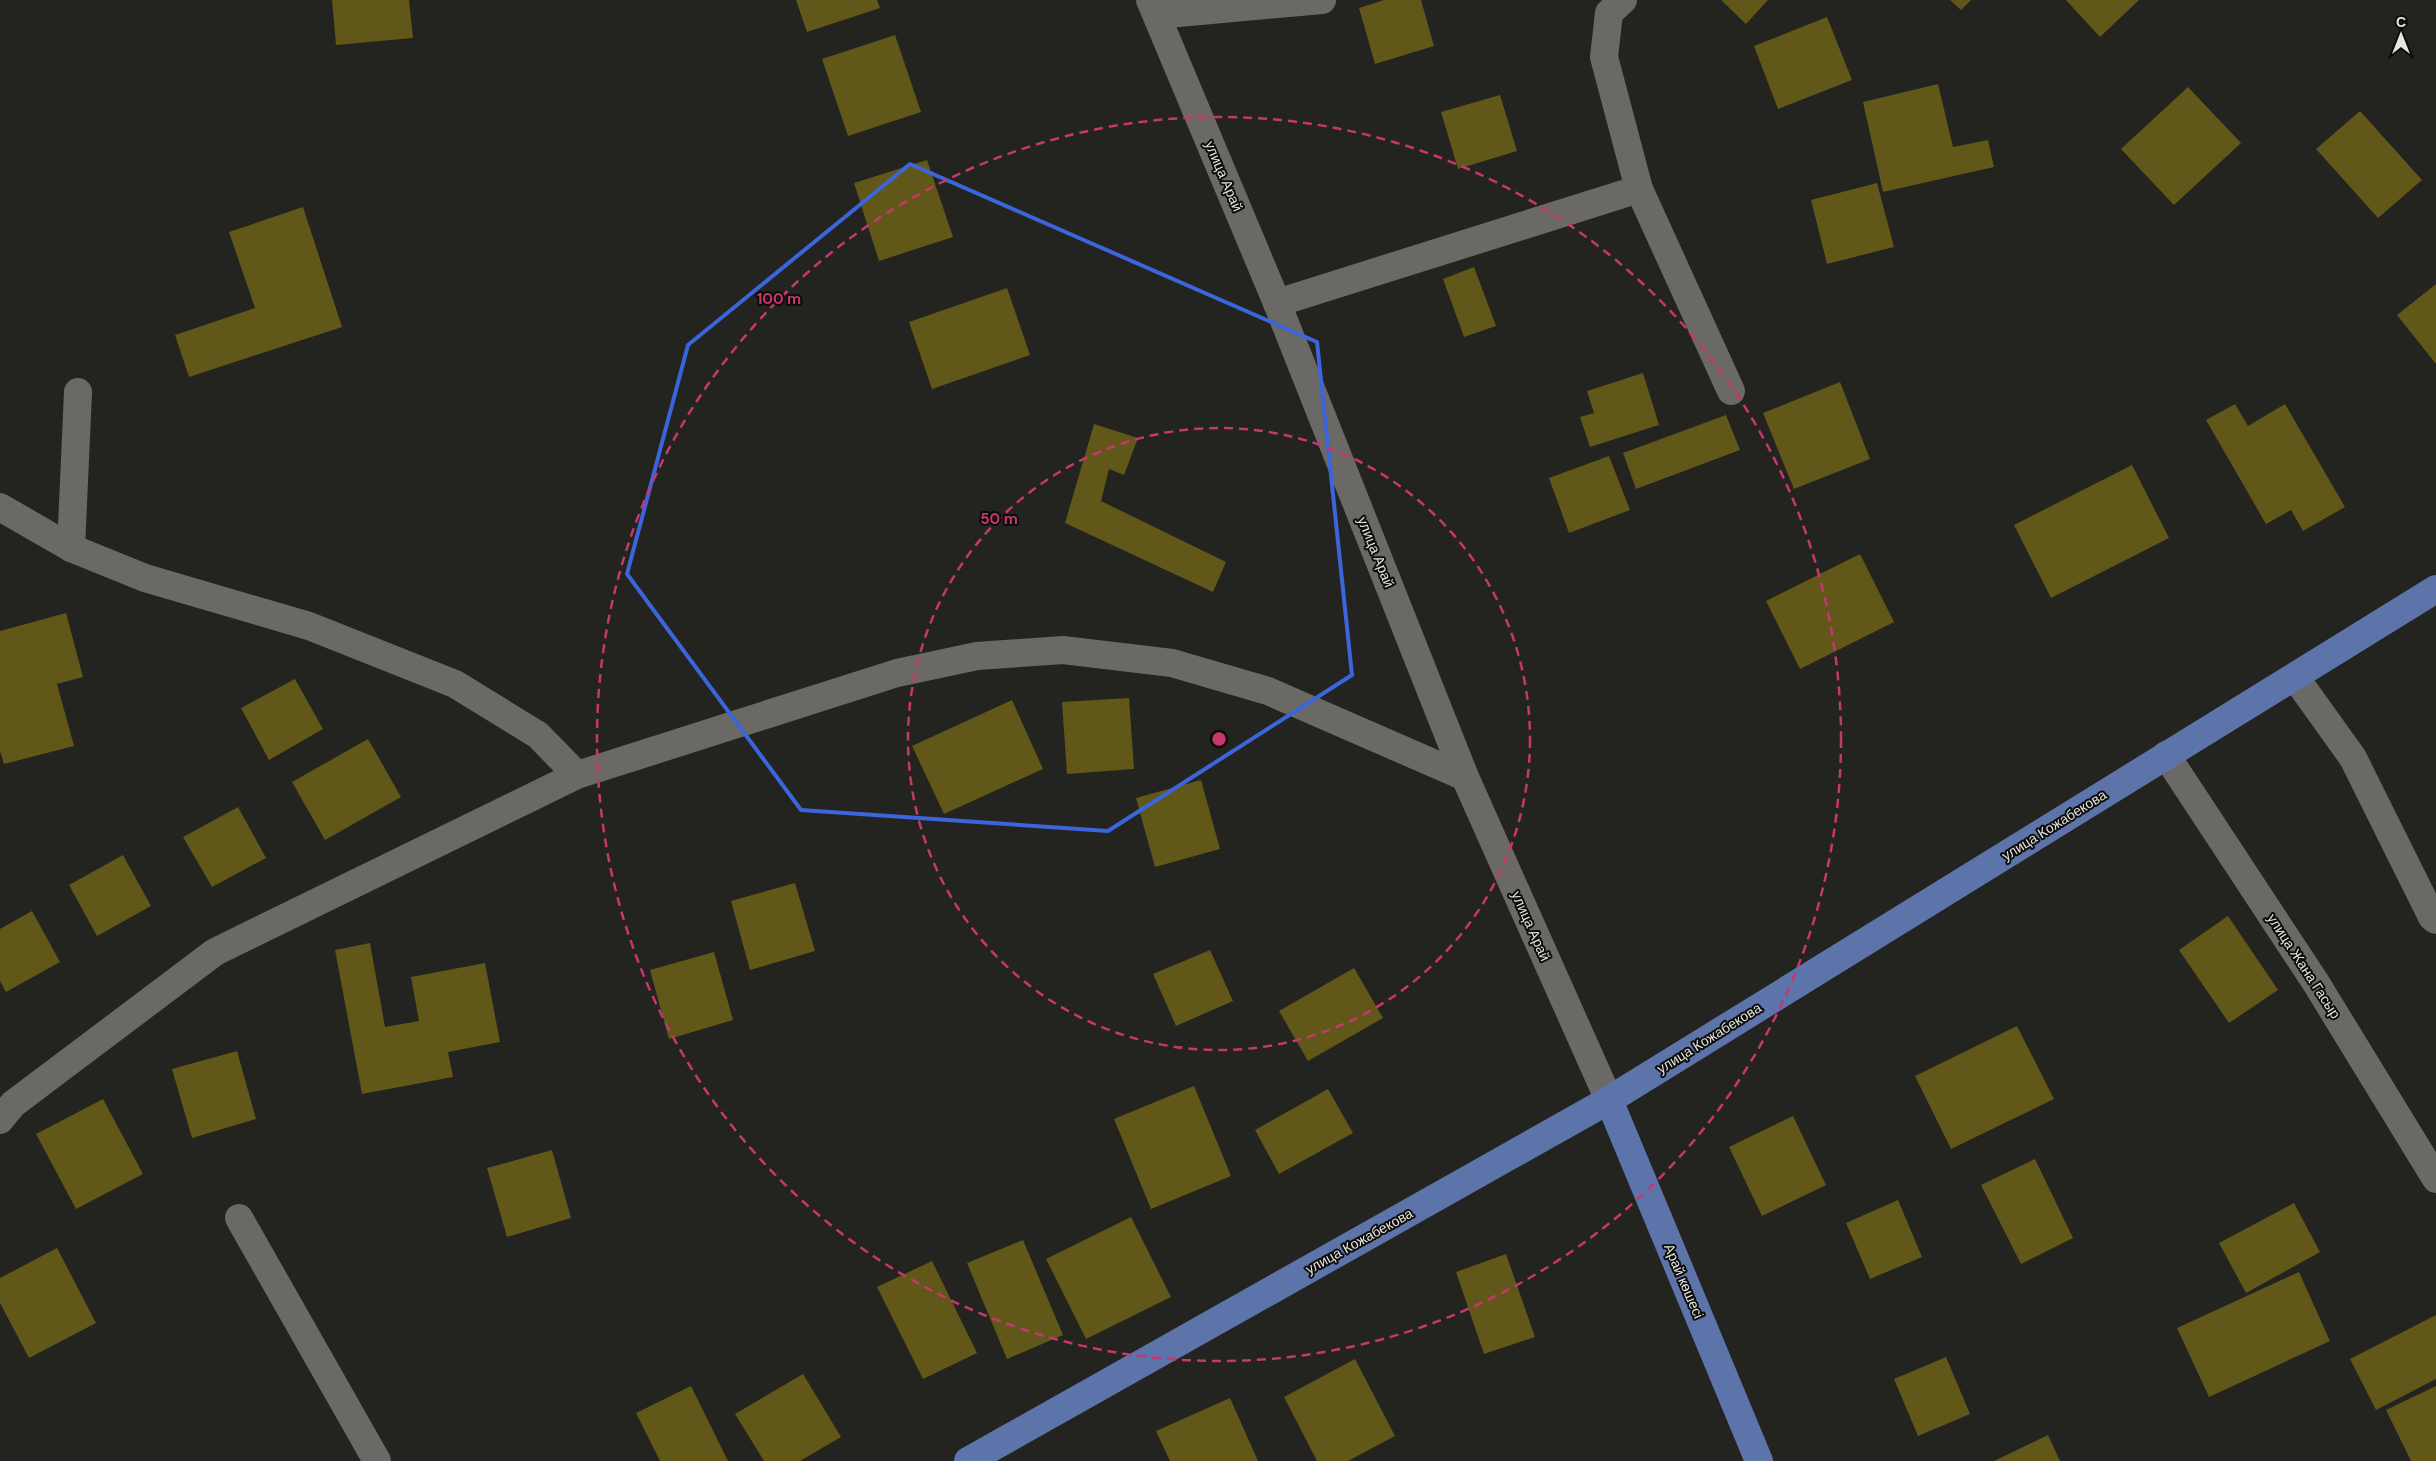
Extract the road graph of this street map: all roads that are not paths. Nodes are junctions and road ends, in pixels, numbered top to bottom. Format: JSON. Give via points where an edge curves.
{"nodes":[{"id":1,"x":1322,"y":0,"type":"edge"},
{"id":2,"x":1623,"y":0,"type":"edge"},
{"id":3,"x":1154,"y":8,"type":"edge"},
{"id":4,"x":1639,"y":189,"type":"junction"},
{"id":5,"x":1277,"y":303,"type":"junction"},
{"id":6,"x":1732,"y":391,"type":"dead end"},
{"id":7,"x":78,"y":392,"type":"dead end"},
{"id":8,"x":1,"y":511,"type":"edge"},
{"id":9,"x":71,"y":548,"type":"junction"},
{"id":10,"x":2436,"y":590,"type":"edge"},
{"id":11,"x":2295,"y":677,"type":"junction"},
{"id":12,"x":2166,"y":756,"type":"junction"},
{"id":13,"x":577,"y":776,"type":"junction"},
{"id":14,"x":1465,"y":777,"type":"junction"},
{"id":15,"x":2436,"y":920,"type":"edge"},
{"id":16,"x":1609,"y":1100,"type":"junction"},
{"id":17,"x":0,"y":1120,"type":"edge"},
{"id":18,"x":2436,"y":1179,"type":"edge"},
{"id":19,"x":238,"y":1218,"type":"dead end"},
{"id":20,"x":378,"y":1461,"type":"edge"},
{"id":21,"x":968,"y":1461,"type":"edge"},
{"id":22,"x":1758,"y":1461,"type":"edge"}],
"edges":[{"from":1,"to":3,"type":"street"},
{"from":2,"to":4,"type":"street","via":[[1609,13],[1604,57]]},
{"from":3,"to":5,"type":"street","name":"улица Арай"},
{"from":4,"to":5,"type":"street"},
{"from":4,"to":6,"type":"street"},
{"from":5,"to":14,"type":"street","name":"улица Арай"},
{"from":7,"to":9,"type":"street"},
{"from":8,"to":9,"type":"street"},
{"from":9,"to":13,"type":"street","via":[[145,578],[309,626],[455,684],[538,735]]},
{"from":10,"to":11,"type":"main road","name":"улица Кожабекова"},
{"from":11,"to":12,"type":"main road","name":"улица Кожабекова"},
{"from":11,"to":15,"type":"street","via":[[2353,758]]},
{"from":12,"to":16,"type":"main road","name":"улица Кожабекова"},
{"from":12,"to":18,"type":"street","name":"улица Жана Гасыр","via":[[2316,983]]},
{"from":13,"to":14,"type":"street","via":[[897,672],[977,656],[1063,650],[1172,663],[1268,691]]},
{"from":13,"to":17,"type":"street","via":[[215,952],[13,1104]]},
{"from":14,"to":16,"type":"street","name":"улица Арай"},
{"from":16,"to":21,"type":"main road","name":"улица Кожабекова"},
{"from":16,"to":22,"type":"main road","name":"Арай көшесі"},
{"from":19,"to":20,"type":"street"}]}
